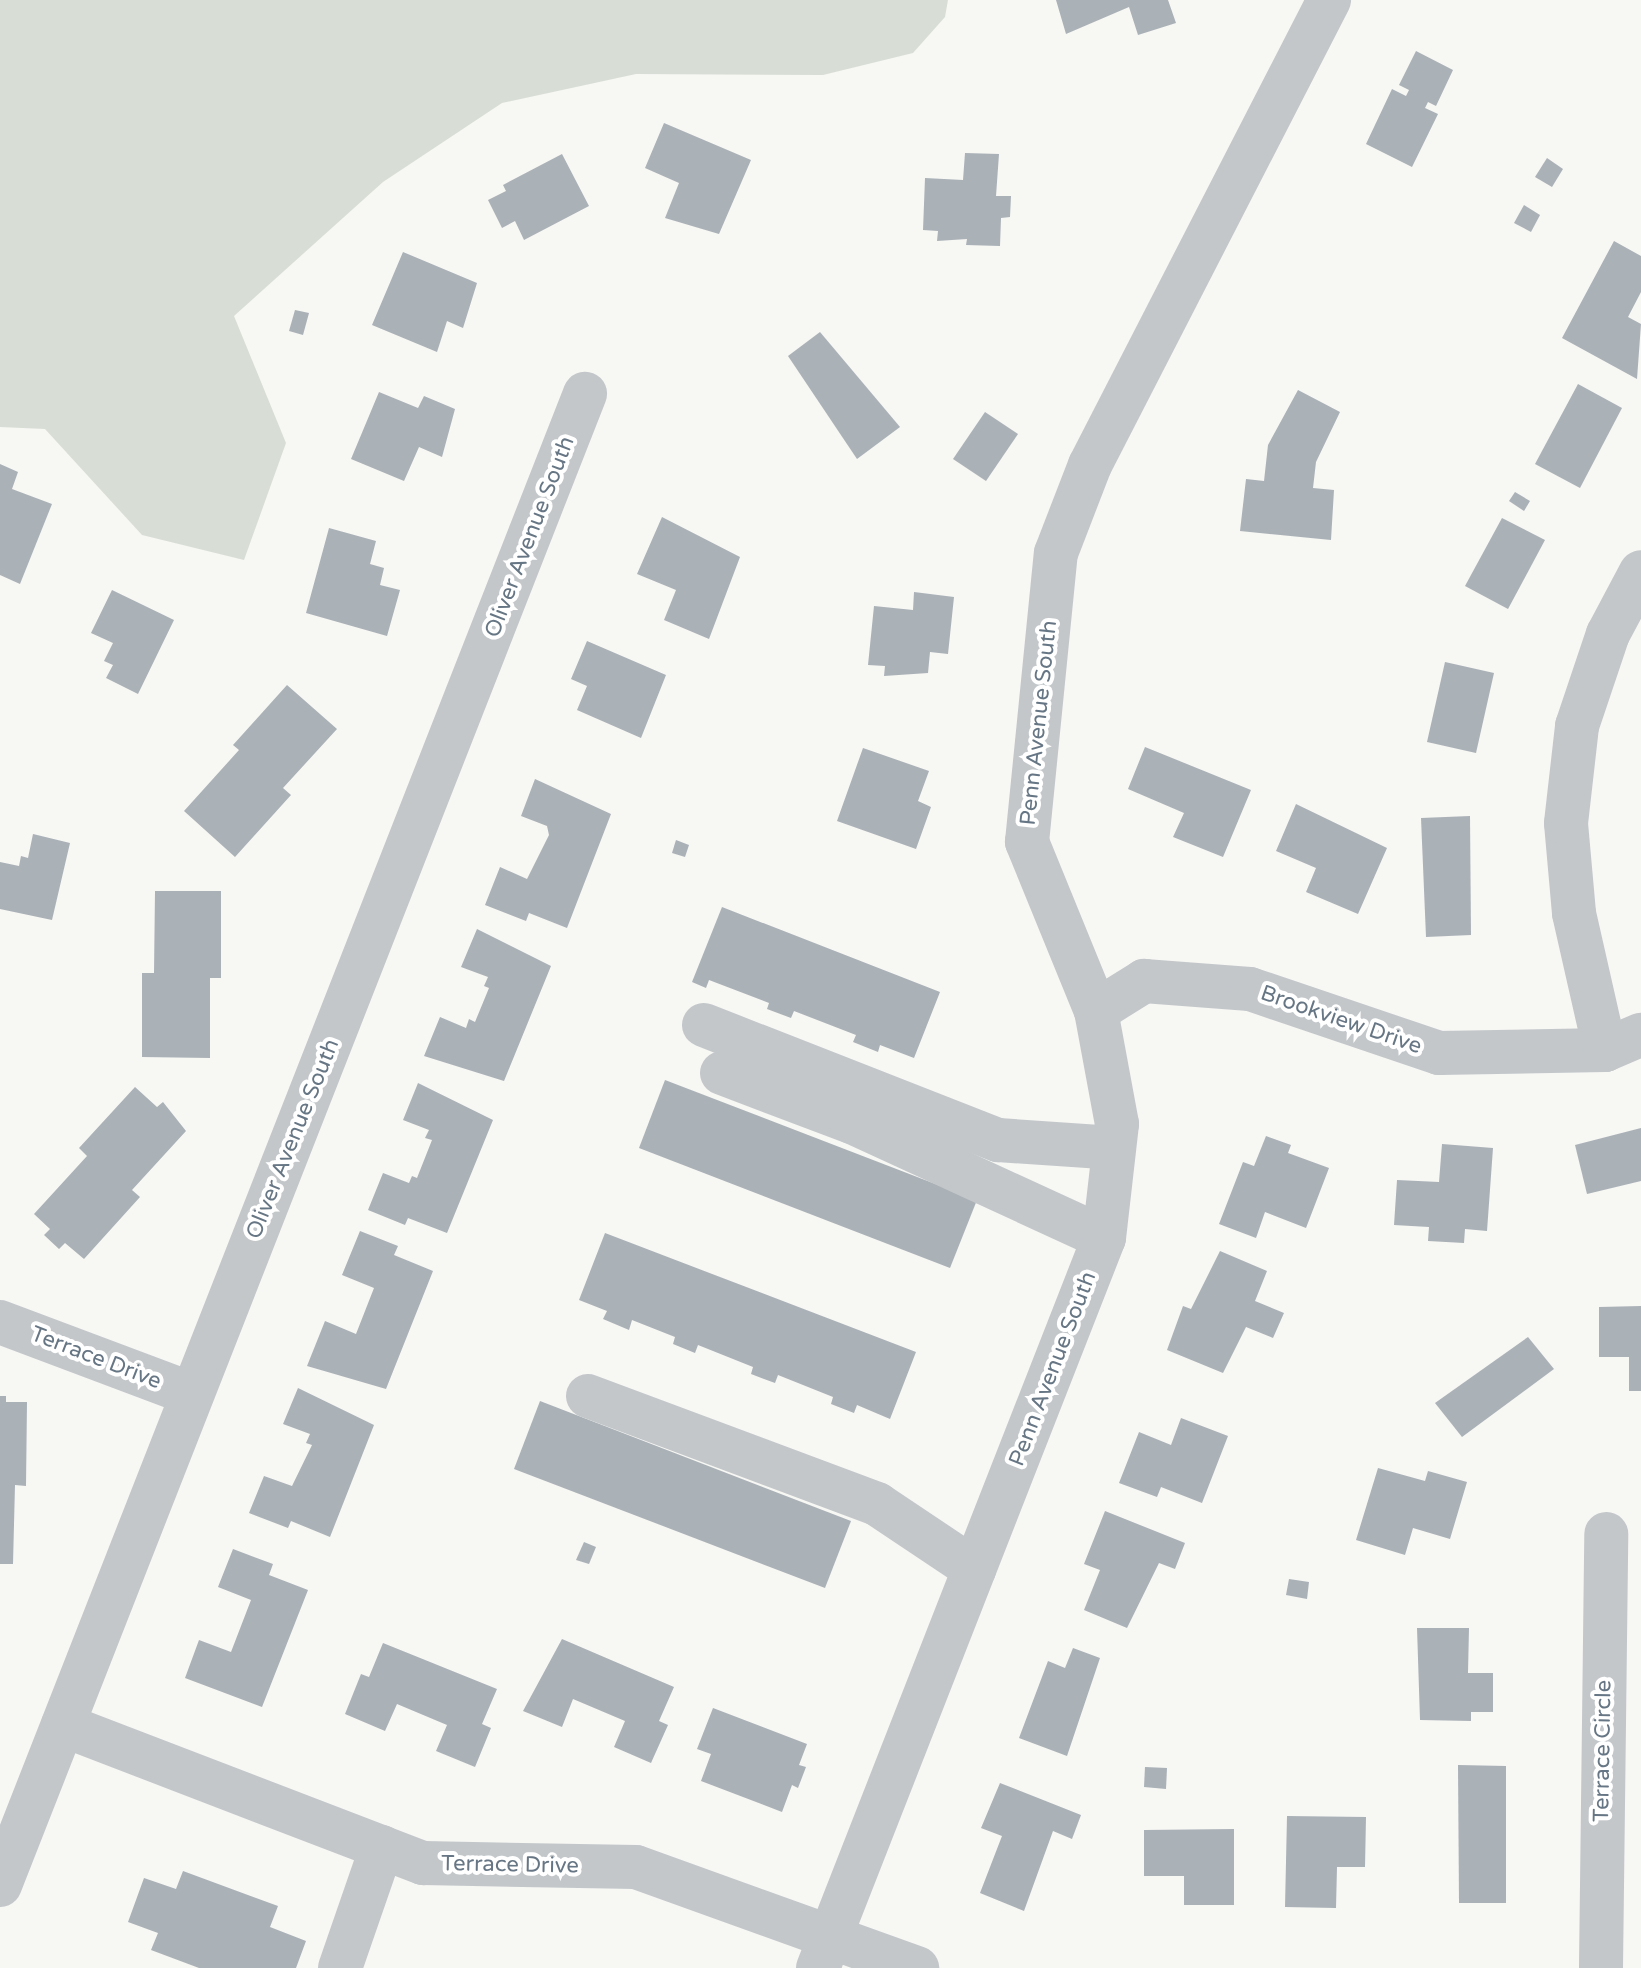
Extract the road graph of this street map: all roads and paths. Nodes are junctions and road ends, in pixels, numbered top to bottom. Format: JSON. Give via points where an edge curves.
{"nodes":[{"id":1,"x":1329,"y":0,"type":"edge"},
{"id":2,"x":585,"y":394,"type":"dead end"},
{"id":3,"x":1641,"y":572,"type":"edge"},
{"id":4,"x":1096,"y":1011,"type":"junction"},
{"id":5,"x":704,"y":1025,"type":"dead end"},
{"id":6,"x":1623,"y":1042,"type":"edge"},
{"id":7,"x":722,"y":1073,"type":"dead end"},
{"id":8,"x":1114,"y":1148,"type":"junction"},
{"id":9,"x":1104,"y":1238,"type":"junction"},
{"id":10,"x":0,"y":1322,"type":"edge"},
{"id":11,"x":192,"y":1394,"type":"junction"},
{"id":12,"x":588,"y":1396,"type":"dead end"},
{"id":13,"x":1606,"y":1534,"type":"dead end"},
{"id":14,"x":974,"y":1569,"type":"junction"},
{"id":15,"x":63,"y":1725,"type":"junction"},
{"id":16,"x":382,"y":1847,"type":"junction"},
{"id":17,"x":0,"y":1885,"type":"edge"},
{"id":18,"x":824,"y":1953,"type":"edge"},
{"id":19,"x":340,"y":1968,"type":"edge"},
{"id":20,"x":917,"y":1968,"type":"edge"},
{"id":21,"x":1601,"y":1968,"type":"edge"}],
"edges":[{"from":1,"to":4,"type":"street","name":"Penn Avenue South","via":[[1090,465],[1056,553],[1027,842]]},
{"from":2,"to":11,"type":"street","name":"Oliver Avenue South"},
{"from":3,"to":6,"type":"street","via":[[1608,634],[1577,726],[1566,823],[1574,913]]},
{"from":4,"to":6,"type":"street","name":"Brookview Drive","via":[[1144,981],[1250,989],[1439,1053]]},
{"from":4,"to":8,"type":"street","name":"Penn Avenue South","via":[[1117,1124]]},
{"from":5,"to":8,"type":"street","via":[[998,1140]]},
{"from":7,"to":9,"type":"street","via":[[852,1122]]},
{"from":8,"to":9,"type":"street","name":"Penn Avenue South"},
{"from":9,"to":14,"type":"street","name":"Penn Avenue South"},
{"from":10,"to":11,"type":"street","name":"Terrace Drive"},
{"from":11,"to":15,"type":"street","name":"Oliver Avenue South"},
{"from":12,"to":14,"type":"street","via":[[877,1504]]},
{"from":13,"to":21,"type":"street","name":"Terrace Circle"},
{"from":14,"to":18,"type":"street","name":"Penn Avenue South"},
{"from":15,"to":16,"type":"street","name":"Terrace Drive"},
{"from":15,"to":17,"type":"street","name":"Oliver Avenue South"},
{"from":16,"to":18,"type":"street","name":"Terrace Drive","via":[[423,1863],[636,1867]]},
{"from":16,"to":19,"type":"street"},
{"from":18,"to":20,"type":"street","name":"Terrace Drive"}]}
